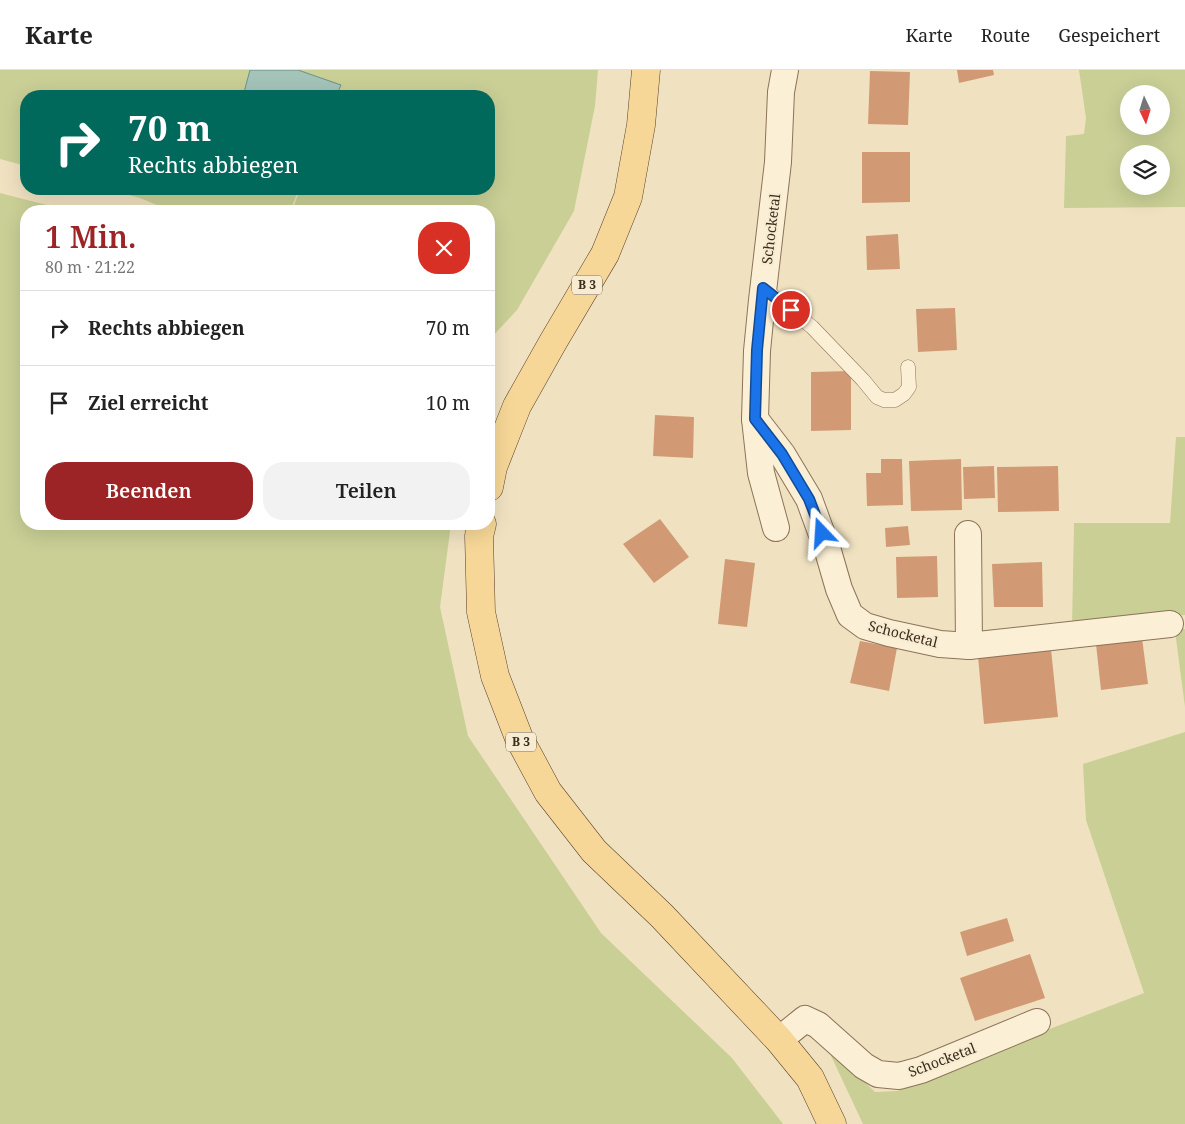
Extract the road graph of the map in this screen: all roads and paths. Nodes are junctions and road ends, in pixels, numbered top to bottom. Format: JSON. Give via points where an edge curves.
{"nodes":[{"id":1,"x":646,"y":70,"type":"edge"},
{"id":2,"x":785,"y":70,"type":"edge"},
{"id":3,"x":763,"y":288,"type":"junction"},
{"id":4,"x":908,"y":367,"type":"dead end"},
{"id":5,"x":755,"y":419,"type":"junction"},
{"id":6,"x":495,"y":460,"type":"edge"},
{"id":7,"x":776,"y":528,"type":"dead end"},
{"id":8,"x":480,"y":530,"type":"edge"},
{"id":9,"x":968,"y":534,"type":"dead end"},
{"id":10,"x":1170,"y":624,"type":"dead end"},
{"id":11,"x":969,"y":646,"type":"junction"},
{"id":12,"x":1037,"y":1022,"type":"dead end"},
{"id":13,"x":779,"y":1040,"type":"junction"},
{"id":14,"x":832,"y":1124,"type":"edge"}],
"edges":[{"from":1,"to":6,"type":"main road","number":"B 3","via":[[641,125],[628,197],[605,254],[517,406]]},
{"from":2,"to":3,"type":"street","name":"Schocketal"},
{"from":3,"to":4,"type":"lane","via":[[812,327],[877,397],[895,400],[904,394],[908,387]]},
{"from":3,"to":5,"type":"street","name":"Schocketal"},
{"from":5,"to":7,"type":"street","name":"Schocketal","via":[[761,473]]},
{"from":5,"to":11,"type":"street","name":"Schocketal","via":[[782,454],[809,499],[850,615],[865,626],[889,633],[940,644]]},
{"from":8,"to":13,"type":"main road","number":"B 3","via":[[481,612],[495,676],[519,738],[548,792],[594,851],[662,916]]},
{"from":9,"to":11,"type":"street"},
{"from":10,"to":11,"type":"street","name":"Schocketal"},
{"from":12,"to":13,"type":"street","name":"Schocketal","via":[[899,1076],[878,1074],[864,1066],[818,1025],[804,1019]]},
{"from":13,"to":14,"type":"main road","number":"B 3","via":[[810,1078]]}]}
